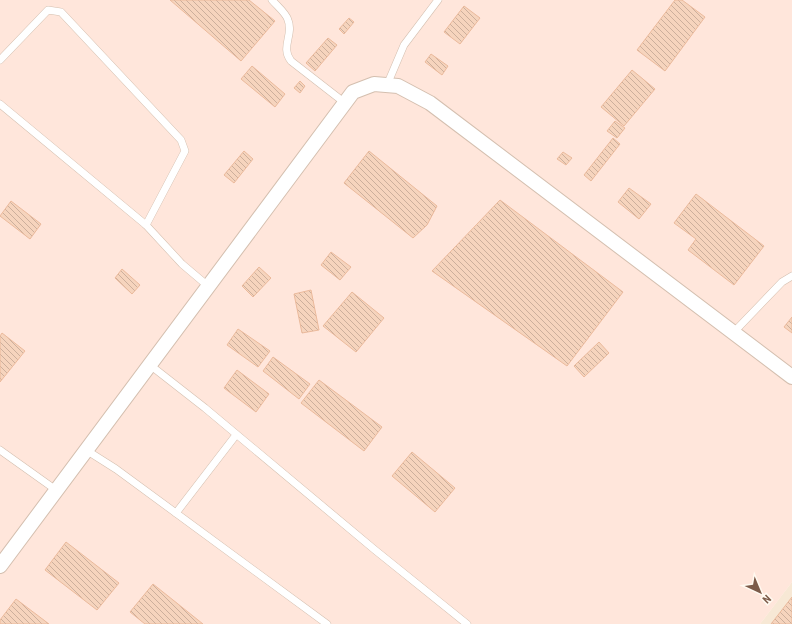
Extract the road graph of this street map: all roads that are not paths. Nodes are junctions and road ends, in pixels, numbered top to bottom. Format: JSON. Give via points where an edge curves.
{"nodes":[{"id":1,"x":272,"y":0,"type":"edge"},
{"id":2,"x":438,"y":0,"type":"edge"},
{"id":3,"x":0,"y":60,"type":"edge"},
{"id":4,"x":387,"y":85,"type":"junction"},
{"id":5,"x":345,"y":103,"type":"junction"},
{"id":6,"x":0,"y":104,"type":"edge"},
{"id":7,"x":146,"y":225,"type":"junction"},
{"id":8,"x":792,"y":276,"type":"edge"},
{"id":9,"x":208,"y":286,"type":"junction"},
{"id":10,"x":733,"y":333,"type":"junction"},
{"id":11,"x":150,"y":365,"type":"junction"},
{"id":12,"x":792,"y":377,"type":"edge"},
{"id":13,"x":236,"y":435,"type":"junction"},
{"id":14,"x":0,"y":450,"type":"edge"},
{"id":15,"x":86,"y":450,"type":"junction"},
{"id":16,"x":56,"y":490,"type":"junction"},
{"id":17,"x":176,"y":513,"type":"junction"},
{"id":18,"x":0,"y":566,"type":"edge"},
{"id":19,"x":327,"y":624,"type":"edge"},
{"id":20,"x":467,"y":624,"type":"edge"}],
"edges":[{"from":1,"to":5,"type":"lane","via":[[288,20],[287,56]]},
{"from":2,"to":4,"type":"lane","via":[[404,45]]},
{"from":3,"to":7,"type":"lane","via":[[48,10],[62,12],[181,140],[185,151]]},
{"from":4,"to":5,"type":"street","via":[[374,84],[354,92]]},
{"from":4,"to":10,"type":"street","via":[[398,86],[430,103]]},
{"from":5,"to":9,"type":"street"},
{"from":6,"to":7,"type":"lane"},
{"from":7,"to":9,"type":"lane","via":[[182,264]]},
{"from":8,"to":10,"type":"lane","via":[[782,282]]},
{"from":9,"to":11,"type":"street"},
{"from":10,"to":12,"type":"street"},
{"from":11,"to":13,"type":"lane"},
{"from":11,"to":15,"type":"street"},
{"from":13,"to":17,"type":"lane"},
{"from":13,"to":20,"type":"lane"},
{"from":14,"to":16,"type":"lane"},
{"from":15,"to":16,"type":"street"},
{"from":15,"to":17,"type":"lane"},
{"from":16,"to":18,"type":"street"},
{"from":17,"to":19,"type":"lane"}]}
